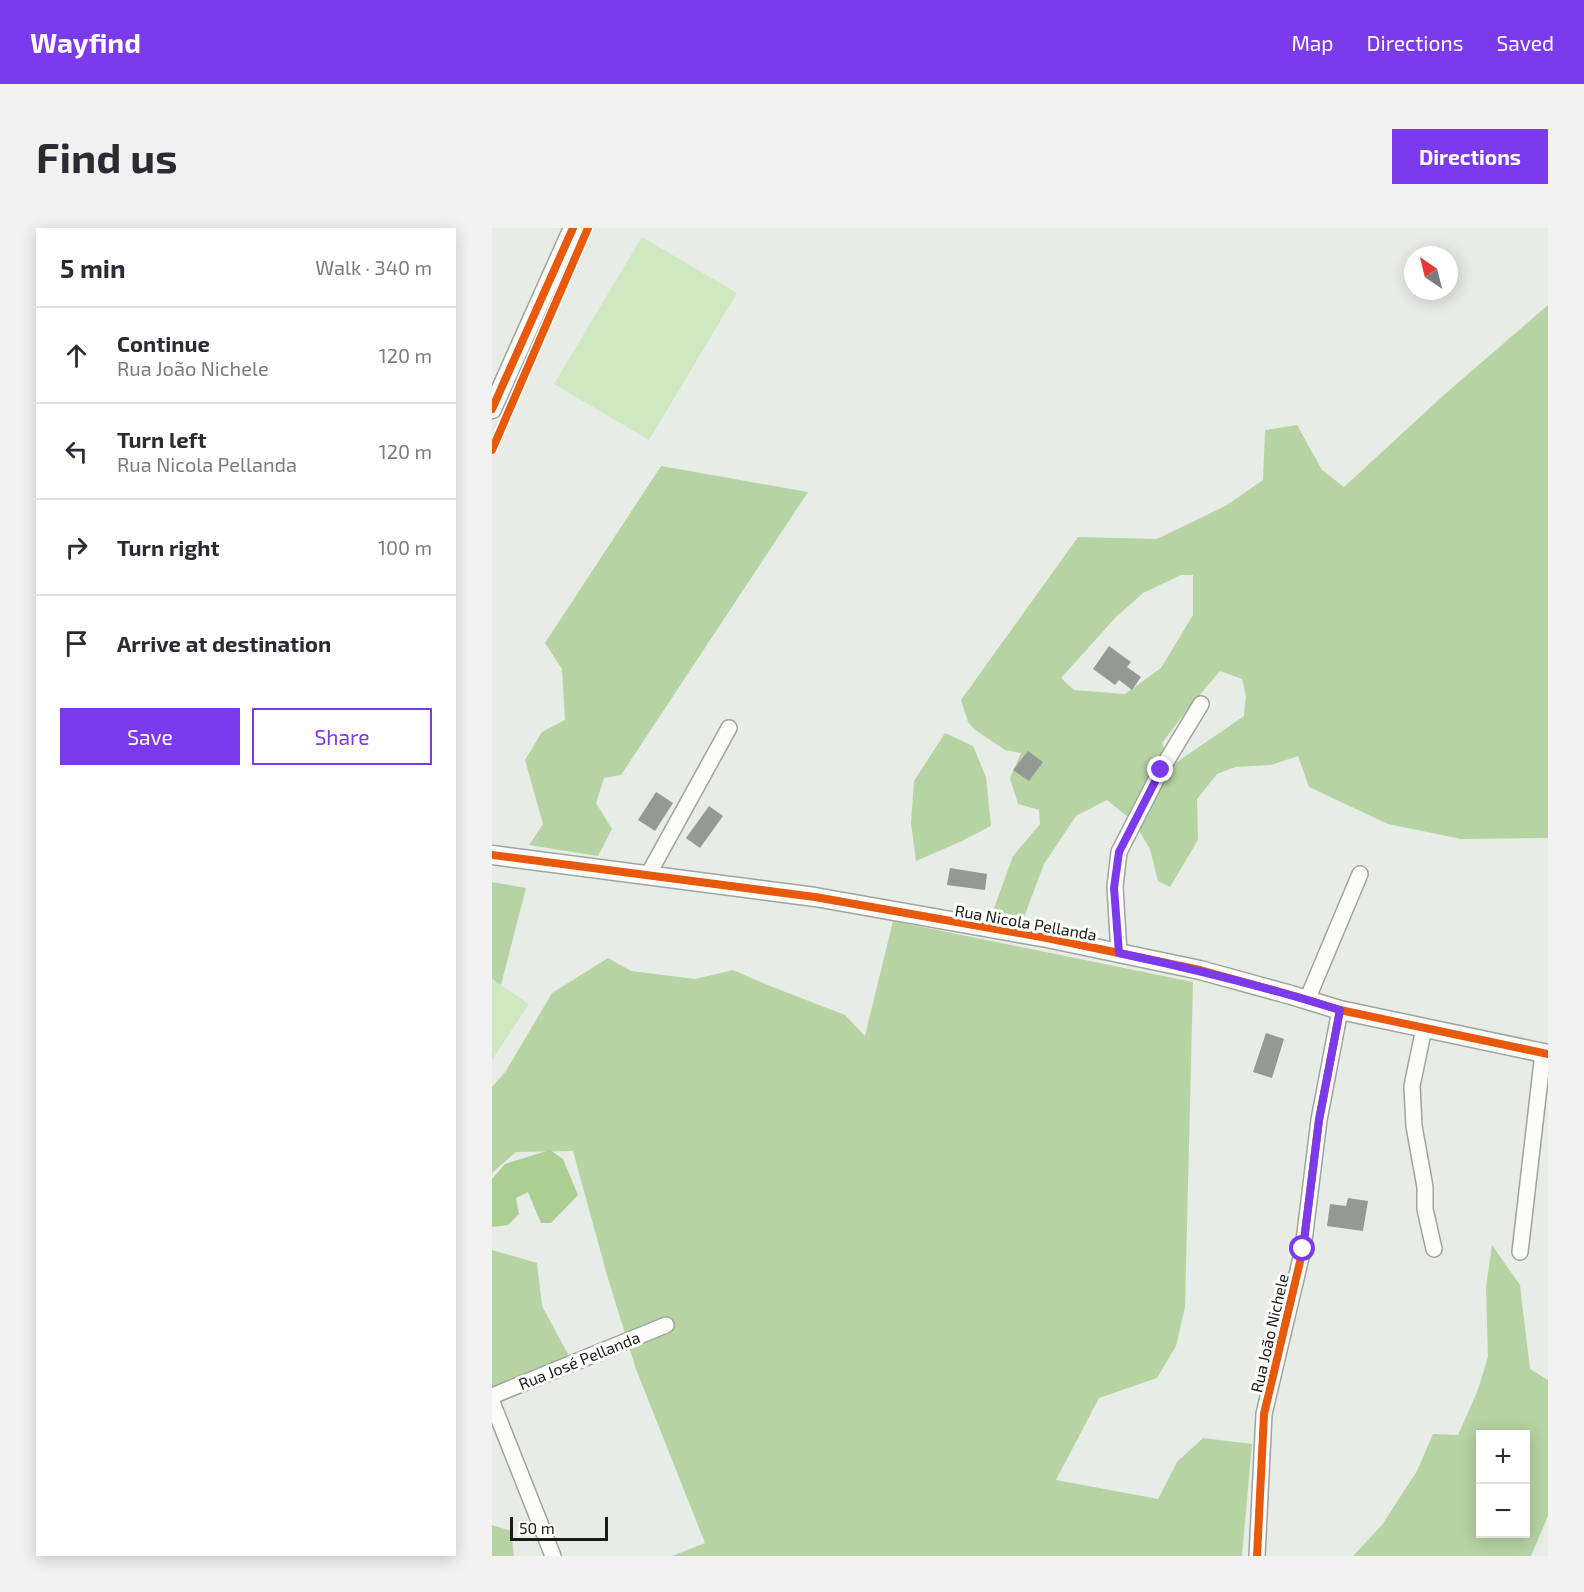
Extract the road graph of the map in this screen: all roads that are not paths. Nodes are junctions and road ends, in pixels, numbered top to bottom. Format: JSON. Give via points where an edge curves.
{"nodes":[{"id":1,"x":573,"y":228,"type":"edge"},
{"id":2,"x":492,"y":408,"type":"edge"},
{"id":3,"x":1201,"y":704,"type":"dead end"},
{"id":4,"x":729,"y":729,"type":"dead end"},
{"id":5,"x":492,"y":855,"type":"edge"},
{"id":6,"x":1360,"y":874,"type":"dead end"},
{"id":7,"x":648,"y":875,"type":"junction"},
{"id":8,"x":1119,"y":953,"type":"junction"},
{"id":9,"x":1307,"y":1000,"type":"junction"},
{"id":10,"x":1340,"y":1010,"type":"junction"},
{"id":11,"x":1424,"y":1028,"type":"junction"},
{"id":12,"x":1546,"y":1054,"type":"edge"},
{"id":13,"x":1434,"y":1249,"type":"dead end"},
{"id":14,"x":1520,"y":1252,"type":"dead end"},
{"id":15,"x":666,"y":1325,"type":"dead end"},
{"id":16,"x":492,"y":1396,"type":"edge"},
{"id":17,"x":492,"y":1402,"type":"edge"},
{"id":18,"x":554,"y":1556,"type":"edge"},
{"id":19,"x":1257,"y":1556,"type":"edge"}],
"edges":[{"from":1,"to":2,"type":"main road"},
{"from":3,"to":8,"type":"street","via":[[1161,770],[1119,852],[1114,888]]},
{"from":4,"to":7,"type":"street"},
{"from":5,"to":7,"type":"main road","name":"Rua Nicola Pellanda"},
{"from":6,"to":9,"type":"street"},
{"from":7,"to":8,"type":"main road","name":"Rua Nicola Pellanda","via":[[815,897]]},
{"from":8,"to":9,"type":"main road","name":"Rua Nicola Pellanda","via":[[1200,970]]},
{"from":9,"to":10,"type":"main road","name":"Rua Nicola Pellanda"},
{"from":10,"to":11,"type":"main road","name":"Rua Nicola Pellanda"},
{"from":10,"to":19,"type":"street","name":"Rua João Nichele","via":[[1319,1120],[1303,1249],[1264,1414]]},
{"from":11,"to":12,"type":"main road","name":"Rua Nicola Pellanda"},
{"from":11,"to":13,"type":"street","via":[[1412,1086],[1425,1209]]},
{"from":12,"to":14,"type":"street"},
{"from":15,"to":16,"type":"street","name":"Rua José Pellanda"},
{"from":17,"to":18,"type":"street"}]}
